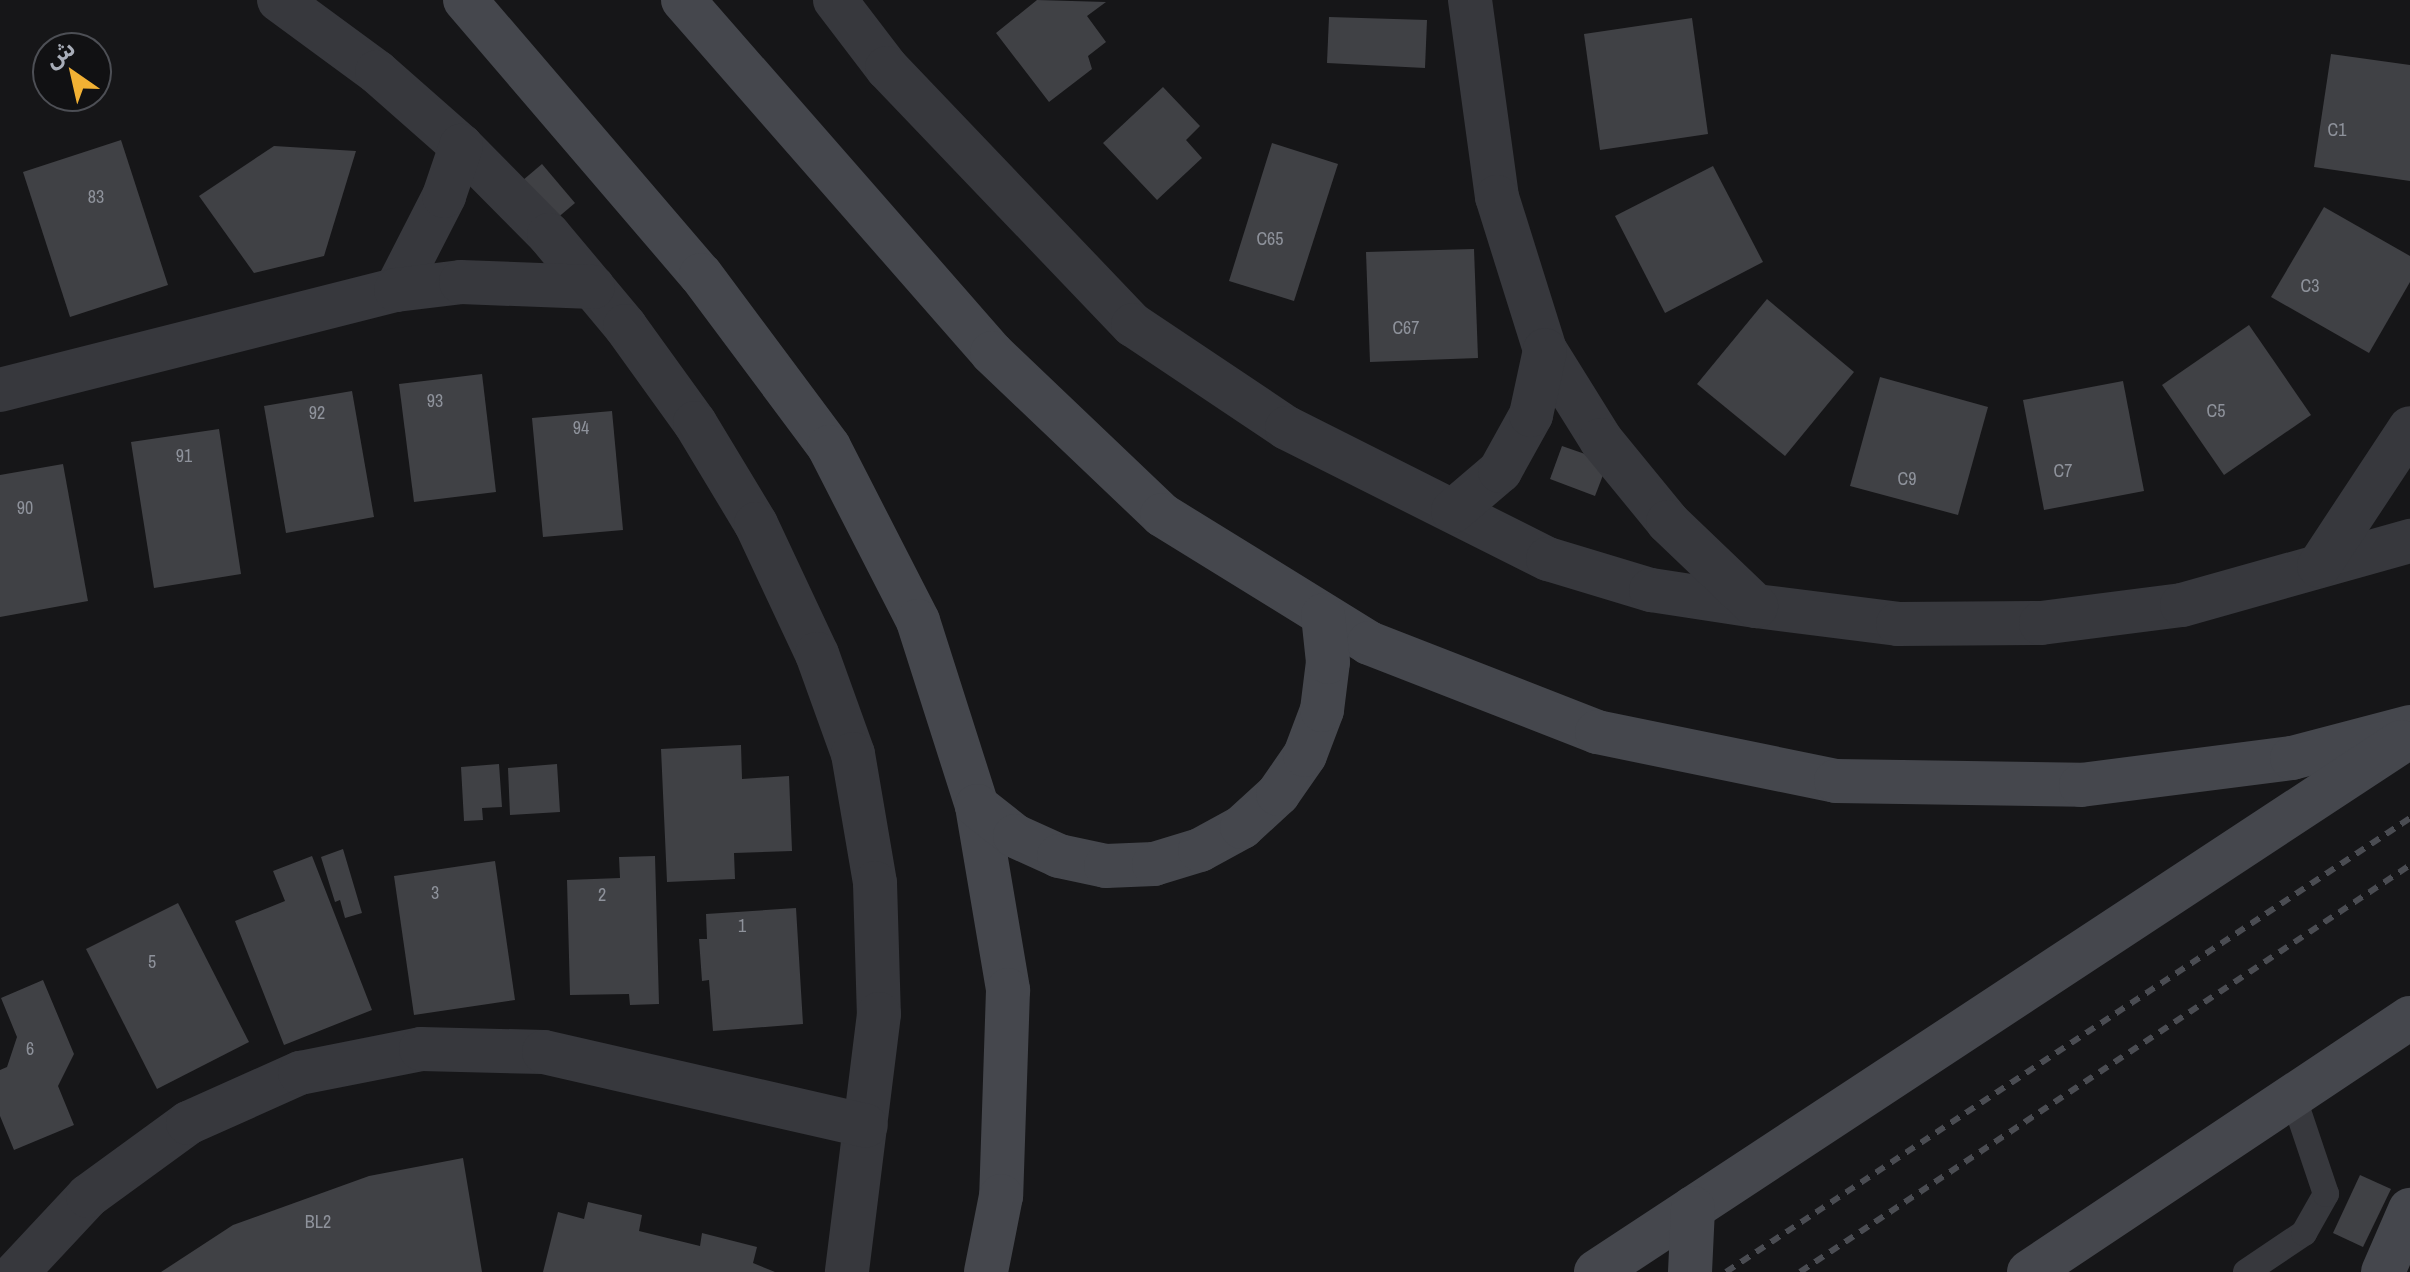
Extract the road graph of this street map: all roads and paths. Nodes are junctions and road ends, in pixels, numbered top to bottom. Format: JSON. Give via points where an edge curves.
{"nodes":[{"id":1,"x":279,"y":0,"type":"edge"},
{"id":2,"x":465,"y":0,"type":"edge"},
{"id":3,"x":683,"y":0,"type":"edge"},
{"id":4,"x":835,"y":0,"type":"edge"},
{"id":5,"x":1470,"y":0,"type":"edge"},
{"id":6,"x":461,"y":146,"type":"junction"},
{"id":7,"x":593,"y":287,"type":"junction"},
{"id":8,"x":396,"y":290,"type":"junction"},
{"id":9,"x":1545,"y":350,"type":"junction"},
{"id":10,"x":0,"y":390,"type":"edge"},
{"id":11,"x":2410,"y":428,"type":"edge"},
{"id":12,"x":1453,"y":511,"type":"junction"},
{"id":13,"x":1668,"y":522,"type":"junction"},
{"id":14,"x":2410,"y":541,"type":"edge"},
{"id":15,"x":2319,"y":566,"type":"junction"},
{"id":16,"x":1626,"y":583,"type":"junction"},
{"id":17,"x":1756,"y":606,"type":"junction"},
{"id":18,"x":1323,"y":615,"type":"junction"},
{"id":19,"x":2410,"y":727,"type":"edge"},
{"id":20,"x":2410,"y":736,"type":"edge"},
{"id":21,"x":977,"y":806,"type":"junction"},
{"id":22,"x":2410,"y":1018,"type":"edge"},
{"id":23,"x":2293,"y":1096,"type":"junction"},
{"id":24,"x":866,"y":1126,"type":"junction"},
{"id":25,"x":1693,"y":1208,"type":"junction"},
{"id":26,"x":2410,"y":1210,"type":"edge"},
{"id":27,"x":17,"y":1272,"type":"edge"},
{"id":28,"x":847,"y":1272,"type":"edge"},
{"id":29,"x":986,"y":1272,"type":"edge"},
{"id":30,"x":1596,"y":1272,"type":"edge"},
{"id":31,"x":1690,"y":1272,"type":"edge"},
{"id":32,"x":2029,"y":1272,"type":"edge"},
{"id":33,"x":2246,"y":1272,"type":"edge"},
{"id":34,"x":2383,"y":1272,"type":"edge"}],
"edges":[{"from":1,"to":6,"type":"street","via":[[377,72]]},
{"from":2,"to":21,"type":"street","via":[[701,275],[829,447],[918,621]]},
{"from":3,"to":18,"type":"street","via":[[1015,374],[1162,515]]},
{"from":4,"to":12,"type":"street","via":[[887,68],[1133,325],[1287,428]]},
{"from":5,"to":9,"type":"street","via":[[1471,37],[1497,197]]},
{"from":6,"to":7,"type":"street"},
{"from":6,"to":8,"type":"street","via":[[439,208]]},
{"from":7,"to":8,"type":"street","via":[[461,282]]},
{"from":7,"to":24,"type":"street","via":[[695,423],[756,524],[817,654],[853,754],[875,883],[879,1014]]},
{"from":8,"to":10,"type":"street"},
{"from":9,"to":12,"type":"street","via":[[1531,415],[1500,471]]},
{"from":9,"to":13,"type":"street","via":[[1601,440]]},
{"from":11,"to":15,"type":"street"},
{"from":12,"to":16,"type":"street","via":[[1548,559]]},
{"from":13,"to":16,"type":"street"},
{"from":13,"to":17,"type":"street"},
{"from":14,"to":15,"type":"street"},
{"from":15,"to":17,"type":"street","via":[[2182,605],[2041,623],[1898,624]]},
{"from":16,"to":17,"type":"street"},
{"from":18,"to":19,"type":"street","via":[[1369,643],[1597,732],[1836,781],[2081,785],[2292,758]]},
{"from":18,"to":21,"type":"street","via":[[1328,662],[1305,755],[1278,794],[1242,827],[1200,850],[1154,864],[1106,866],[1059,856],[1015,836]]},
{"from":20,"to":25,"type":"street"},
{"from":21,"to":29,"type":"street","via":[[1008,990],[1001,1196]]},
{"from":22,"to":23,"type":"street"},
{"from":23,"to":32,"type":"street"},
{"from":23,"to":33,"type":"lane","via":[[2326,1194],[2304,1233]]},
{"from":24,"to":27,"type":"street","via":[[544,1052],[421,1049],[300,1073],[188,1123],[88,1196]]},
{"from":24,"to":28,"type":"street"},
{"from":25,"to":30,"type":"street"},
{"from":25,"to":31,"type":"street"},
{"from":26,"to":34,"type":"street"}]}
